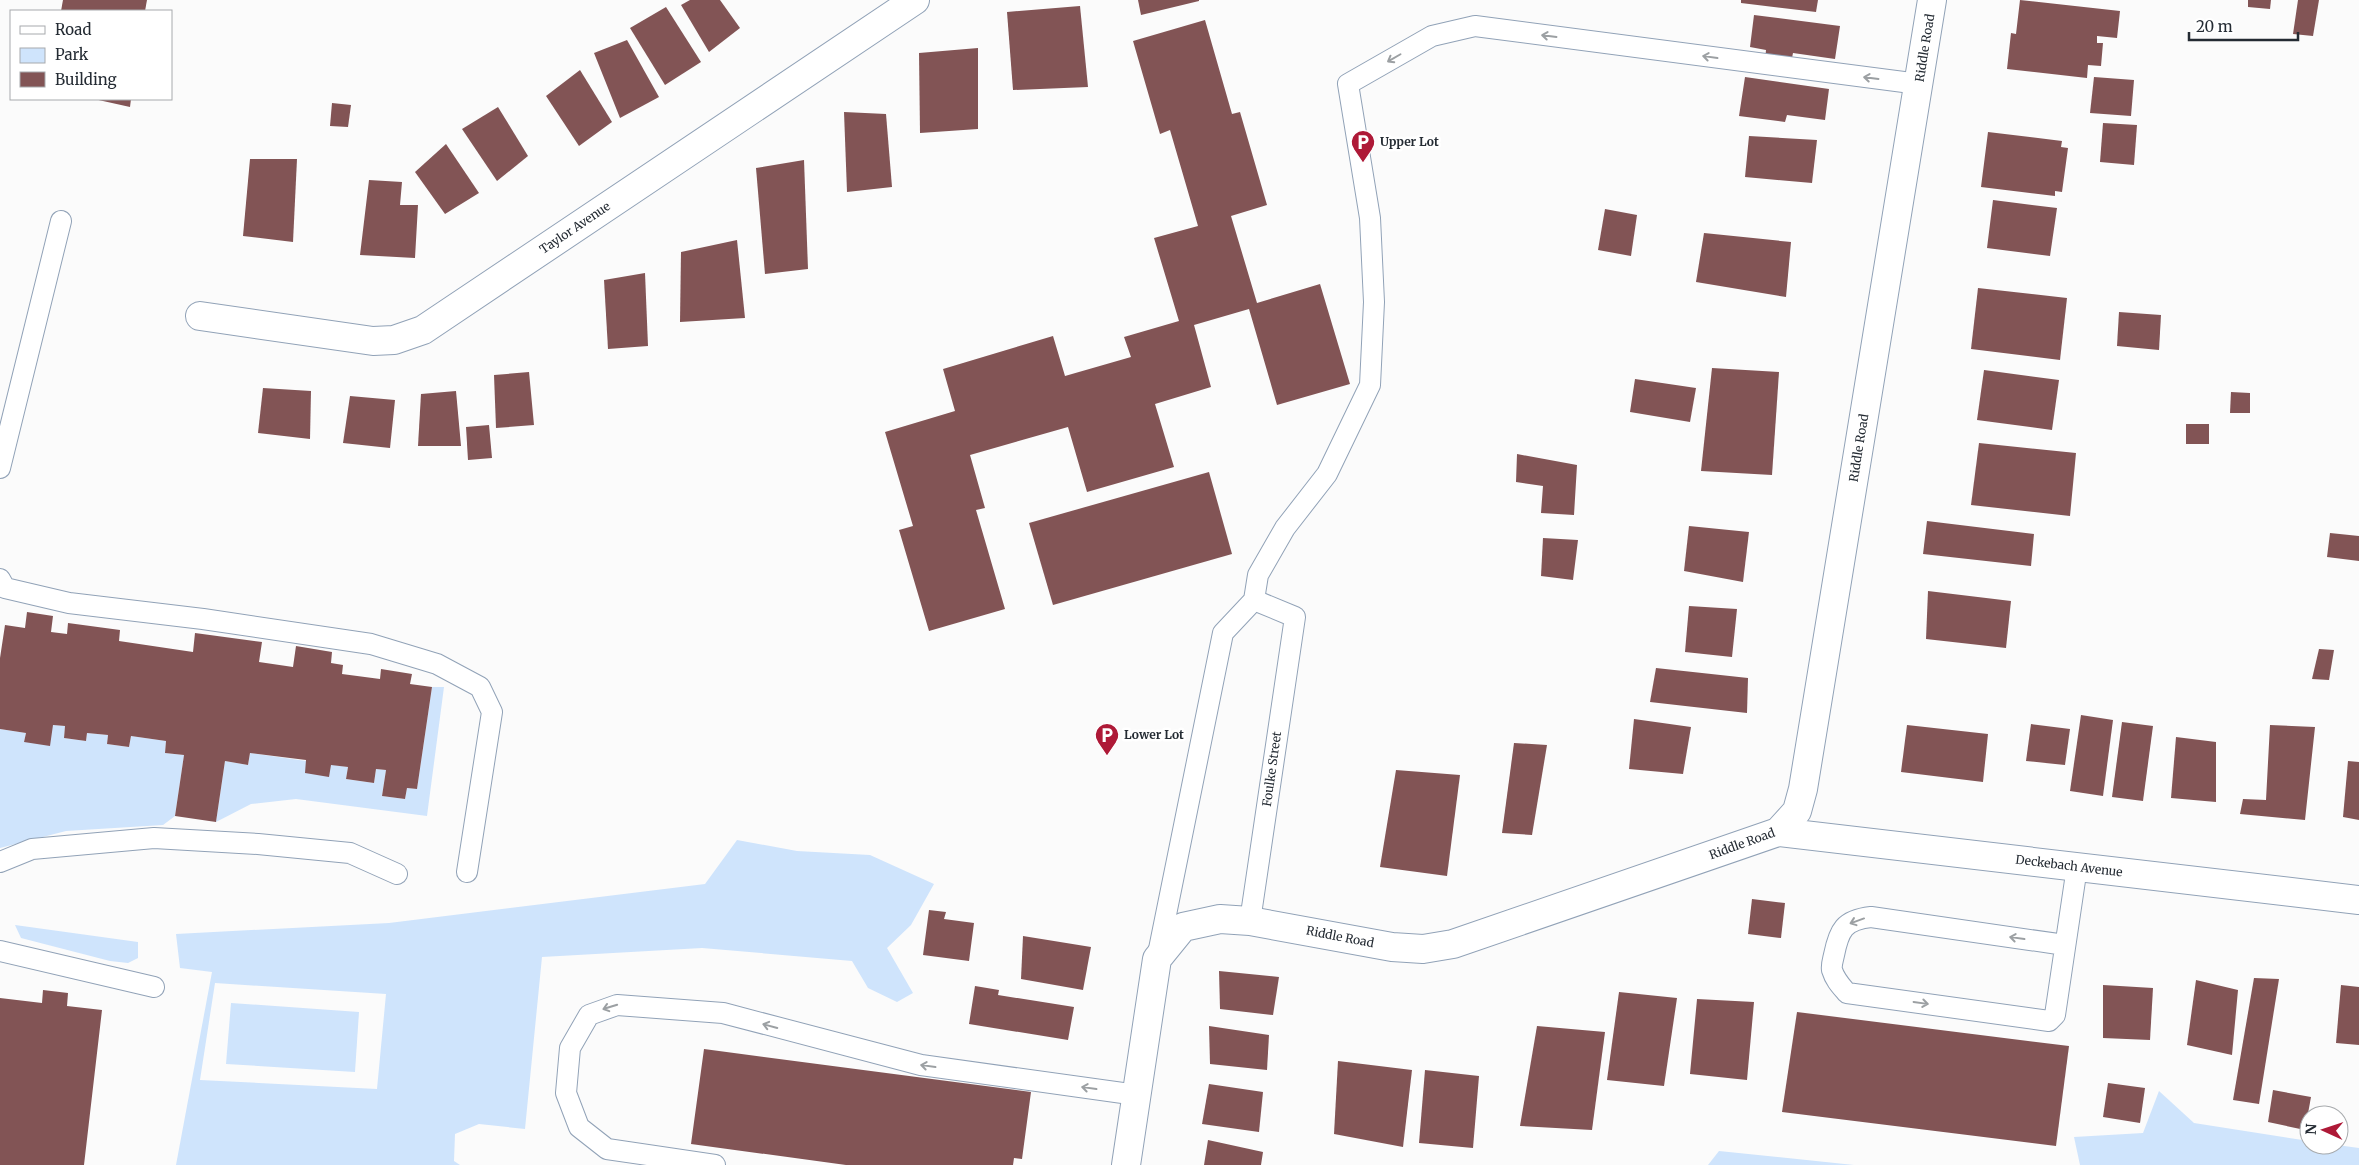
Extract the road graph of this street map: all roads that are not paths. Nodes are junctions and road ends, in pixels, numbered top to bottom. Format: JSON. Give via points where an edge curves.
{"nodes":[{"id":1,"x":915,"y":0,"type":"edge"},
{"id":2,"x":1932,"y":0,"type":"edge"},
{"id":3,"x":1919,"y":84,"type":"junction"},
{"id":4,"x":61,"y":222,"type":"dead end"},
{"id":5,"x":200,"y":316,"type":"dead end"},
{"id":6,"x":0,"y":468,"type":"edge"},
{"id":7,"x":0,"y":579,"type":"edge"},
{"id":8,"x":1254,"y":600,"type":"junction"},
{"id":9,"x":1778,"y":832,"type":"junction"},
{"id":10,"x":0,"y":862,"type":"edge"},
{"id":11,"x":2077,"y":867,"type":"junction"},
{"id":12,"x":467,"y":872,"type":"dead end"},
{"id":13,"x":397,"y":874,"type":"dead end"},
{"id":14,"x":2359,"y":900,"type":"edge"},
{"id":15,"x":1250,"y":921,"type":"junction"},
{"id":16,"x":2065,"y":945,"type":"junction"},
{"id":17,"x":0,"y":951,"type":"edge"},
{"id":18,"x":1157,"y":959,"type":"junction"},
{"id":19,"x":154,"y":987,"type":"dead end"},
{"id":20,"x":1137,"y":1095,"type":"junction"},
{"id":21,"x":715,"y":1165,"type":"edge"},
{"id":22,"x":1126,"y":1165,"type":"edge"}],
"edges":[{"from":1,"to":5,"type":"street","name":"Taylor Avenue","via":[[423,330],[394,340],[373,341]]},
{"from":2,"to":3,"type":"street","name":"Riddle Road"},
{"from":3,"to":8,"type":"lane","one_way":true,"via":[[1475,26],[1432,36],[1348,84],[1370,218],[1374,302],[1370,385],[1327,474],[1285,528],[1258,575]]},
{"from":3,"to":9,"type":"street","name":"Riddle Road","via":[[1803,789],[1797,811]]},
{"from":4,"to":6,"type":"lane"},
{"from":7,"to":12,"type":"lane","via":[[4,588],[69,603],[371,644],[437,664],[480,687],[492,712]]},
{"from":8,"to":15,"type":"lane","name":"Foulke Street","via":[[1295,617]]},
{"from":8,"to":18,"type":"lane","via":[[1223,633]]},
{"from":9,"to":11,"type":"street","name":"Deckebach Avenue"},
{"from":9,"to":15,"type":"street","name":"Riddle Road","via":[[1453,944],[1423,949],[1392,947]]},
{"from":10,"to":13,"type":"lane","via":[[32,849],[154,838],[350,853]]},
{"from":11,"to":14,"type":"street","name":"Deckebach Avenue"},
{"from":11,"to":16,"type":"lane"},
{"from":15,"to":18,"type":"street","name":"Riddle Road","via":[[1220,919],[1182,927]]},
{"from":16,"to":16,"type":"lane","one_way":true,"via":[[1871,917],[1856,918],[1842,928],[1831,968],[1838,983],[1848,993],[2049,1021],[2055,1015]]},
{"from":17,"to":19,"type":"lane"},
{"from":18,"to":20,"type":"street","name":"Riddle Road"},
{"from":20,"to":21,"type":"lane","one_way":true,"via":[[921,1065],[724,1014],[617,1005],[588,1015],[570,1048],[566,1093],[579,1127],[607,1148]]},
{"from":20,"to":22,"type":"street","name":"Riddle Road"}]}
